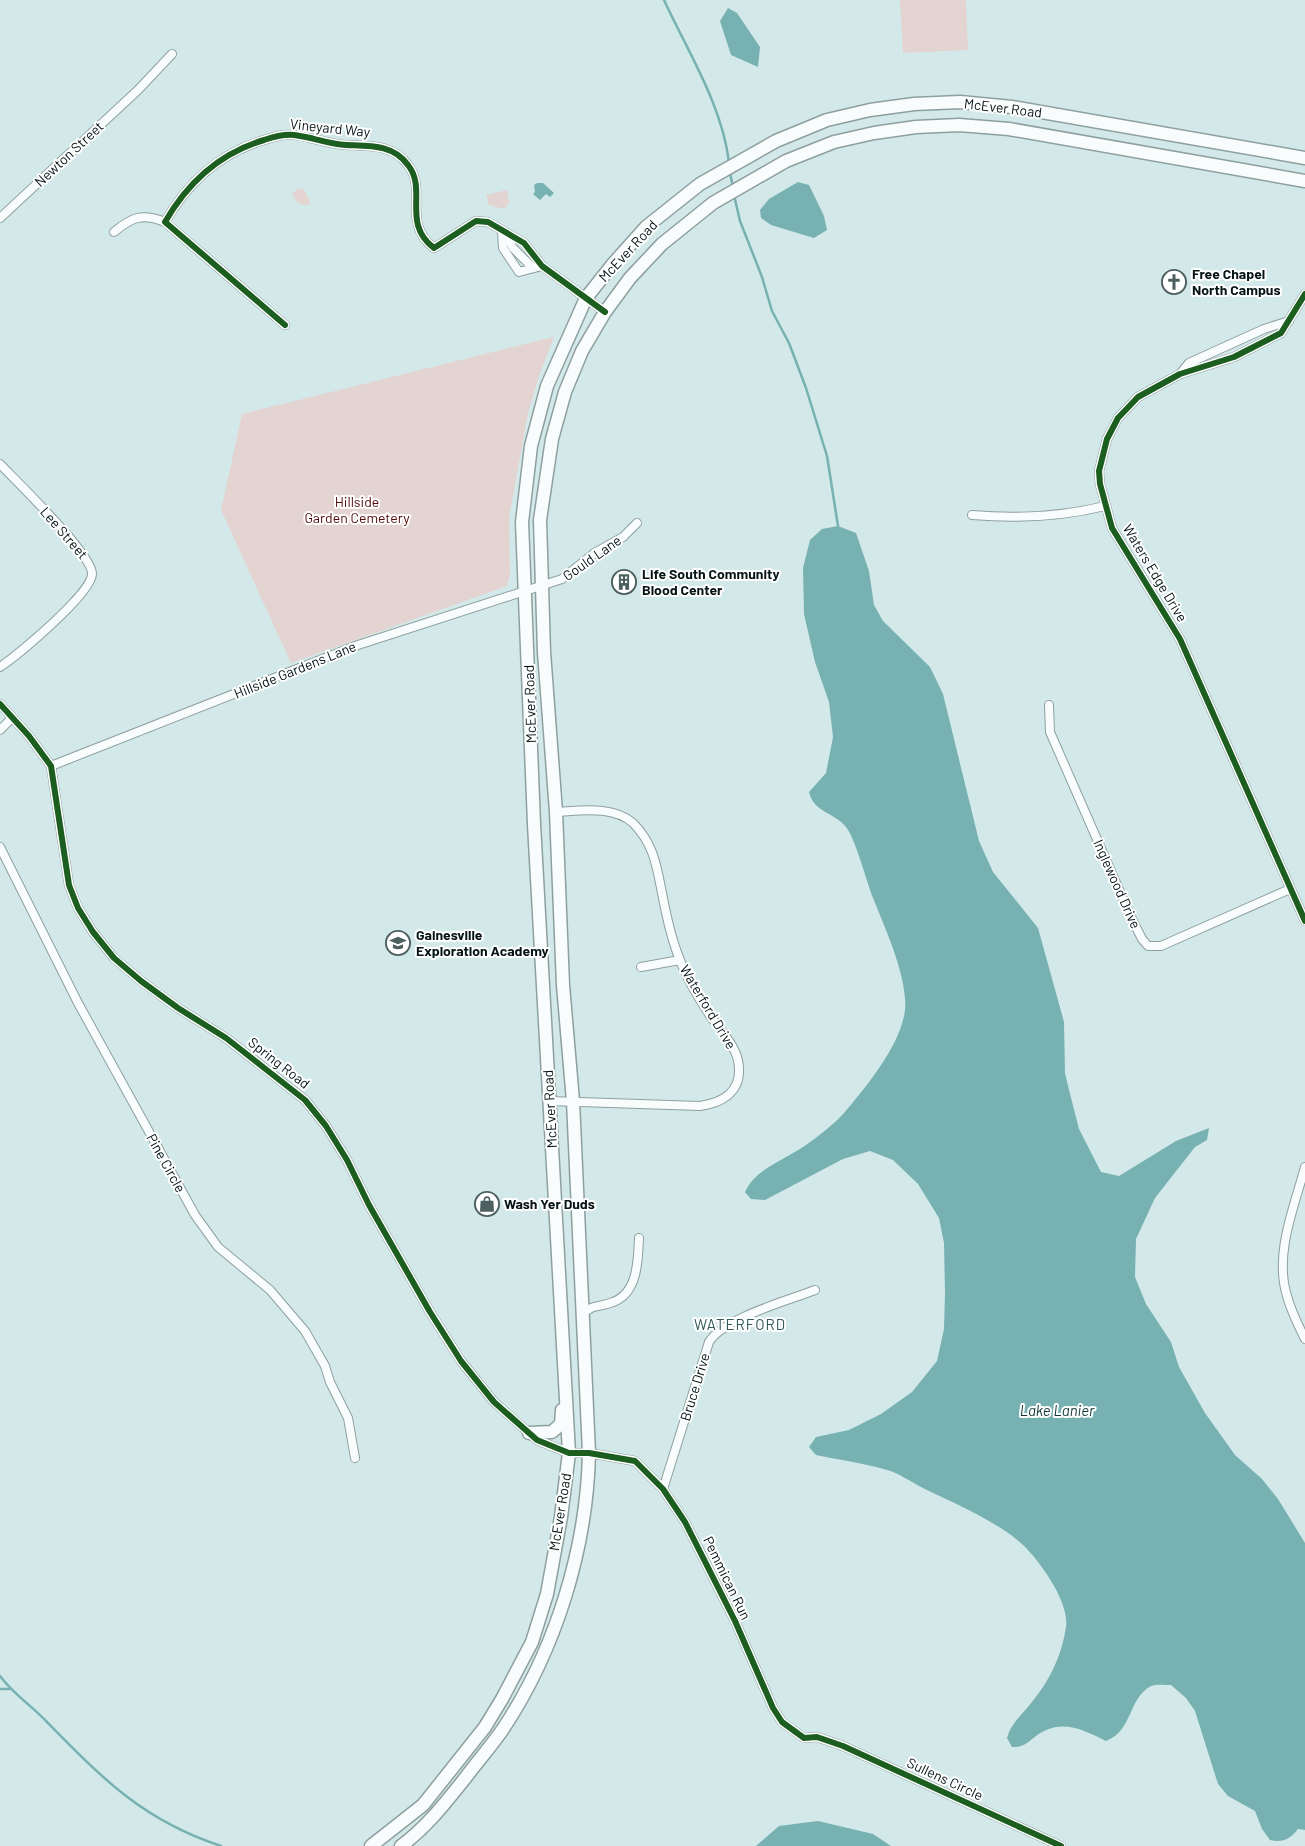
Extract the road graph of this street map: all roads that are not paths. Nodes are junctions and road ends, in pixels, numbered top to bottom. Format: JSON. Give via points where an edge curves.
{"nodes":[{"id":1,"x":172,"y":54,"type":"dead end"},
{"id":2,"x":1305,"y":158,"type":"edge"},
{"id":3,"x":1305,"y":182,"type":"edge"},
{"id":4,"x":0,"y":218,"type":"edge"},
{"id":5,"x":165,"y":222,"type":"junction"},
{"id":6,"x":502,"y":231,"type":"junction"},
{"id":7,"x":114,"y":232,"type":"dead end"},
{"id":8,"x":537,"y":267,"type":"junction"},
{"id":9,"x":1305,"y":294,"type":"edge"},
{"id":10,"x":586,"y":298,"type":"junction"},
{"id":11,"x":605,"y":312,"type":"junction"},
{"id":12,"x":1289,"y":321,"type":"junction"},
{"id":13,"x":285,"y":325,"type":"dead end"},
{"id":14,"x":1180,"y":374,"type":"junction"},
{"id":15,"x":0,"y":464,"type":"edge"},
{"id":16,"x":1105,"y":506,"type":"junction"},
{"id":17,"x":972,"y":515,"type":"dead end"},
{"id":18,"x":637,"y":522,"type":"dead end"},
{"id":19,"x":543,"y":587,"type":"junction"},
{"id":20,"x":526,"y":592,"type":"junction"},
{"id":21,"x":0,"y":667,"type":"edge"},
{"id":22,"x":0,"y":704,"type":"edge"},
{"id":23,"x":1049,"y":705,"type":"dead end"},
{"id":24,"x":12,"y":718,"type":"junction"},
{"id":25,"x":0,"y":730,"type":"edge"},
{"id":26,"x":51,"y":766,"type":"junction"},
{"id":27,"x":556,"y":812,"type":"junction"},
{"id":28,"x":0,"y":847,"type":"edge"},
{"id":29,"x":1290,"y":889,"type":"junction"},
{"id":30,"x":1305,"y":921,"type":"edge"},
{"id":31,"x":680,"y":960,"type":"junction"},
{"id":32,"x":641,"y":967,"type":"dead end"},
{"id":33,"x":549,"y":1101,"type":"junction"},
{"id":34,"x":573,"y":1101,"type":"junction"},
{"id":35,"x":1305,"y":1167,"type":"edge"},
{"id":36,"x":639,"y":1238,"type":"dead end"},
{"id":37,"x":815,"y":1290,"type":"dead end"},
{"id":38,"x":581,"y":1317,"type":"junction"},
{"id":39,"x":1305,"y":1339,"type":"edge"},
{"id":40,"x":564,"y":1340,"type":"junction"},
{"id":41,"x":529,"y":1434,"type":"junction"},
{"id":42,"x":569,"y":1453,"type":"junction"},
{"id":43,"x":589,"y":1453,"type":"junction"},
{"id":44,"x":355,"y":1458,"type":"dead end"},
{"id":45,"x":663,"y":1489,"type":"junction"},
{"id":46,"x":817,"y":1737,"type":"joint"},
{"id":47,"x":371,"y":1846,"type":"edge"},
{"id":48,"x":402,"y":1846,"type":"edge"},
{"id":49,"x":1061,"y":1846,"type":"edge"}],
"edges":[{"from":1,"to":4,"type":"street","name":"Newton Street","via":[[138,90]]},
{"from":2,"to":10,"type":"main road","name":"McEver Road","via":[[1012,107],[960,102],[870,110],[827,120],[776,140],[700,184],[646,227]]},
{"from":3,"to":11,"type":"main road","name":"McEver Road","via":[[1009,130],[960,125],[874,133],[834,142],[786,161],[713,203],[662,244],[630,278]]},
{"from":5,"to":6,"type":"street","name":"Vineyard Way","via":[[190,185],[211,166],[247,145],[293,135],[321,143],[375,145],[390,150],[408,165],[414,176],[419,232],[434,248],[476,221],[488,222]]},
{"from":5,"to":7,"type":"street","via":[[141,217],[127,221]]},
{"from":5,"to":13,"type":"street"},
{"from":6,"to":8,"type":"street","via":[[513,248]]},
{"from":6,"to":8,"type":"street","via":[[503,248],[519,272]]},
{"from":8,"to":10,"type":"street"},
{"from":9,"to":12,"type":"street","name":"Waters Edge Drive"},
{"from":10,"to":11,"type":"street"},
{"from":10,"to":20,"type":"main road","name":"McEver Road","via":[[547,386],[531,446],[522,522]]},
{"from":11,"to":19,"type":"main road","name":"McEver Road","via":[[578,359],[552,439],[540,520]]},
{"from":12,"to":14,"type":"street","name":"Waters Edge Drive","via":[[1189,363]]},
{"from":12,"to":14,"type":"street","name":"Waters Edge Drive","via":[[1281,333],[1234,357]]},
{"from":14,"to":16,"type":"street","name":"Waters Edge Drive","via":[[1138,397],[1118,418],[1101,460],[1100,484]]},
{"from":15,"to":21,"type":"street","name":"Lee Street","via":[[77,546],[92,567],[93,575],[83,592],[32,643]]},
{"from":16,"to":17,"type":"street","via":[[1041,518]]},
{"from":16,"to":29,"type":"street","name":"Waters Edge Drive","via":[[1112,528],[1180,639]]},
{"from":18,"to":19,"type":"street","name":"Gould Lane","via":[[623,536],[601,548],[562,579]]},
{"from":19,"to":20,"type":"street","name":"Hillside Gardens Lane"},
{"from":19,"to":27,"type":"main road","name":"McEver Road","via":[[544,652]]},
{"from":20,"to":26,"type":"street","name":"Hillside Gardens Lane","via":[[358,645]]},
{"from":20,"to":33,"type":"main road","name":"McEver Road"},
{"from":22,"to":24,"type":"street","name":"Spring Road"},
{"from":23,"to":29,"type":"street","name":"Inglewood Drive","via":[[1050,732],[1131,917],[1148,946],[1161,946]]},
{"from":24,"to":25,"type":"street"},
{"from":24,"to":26,"type":"street","name":"Spring Road"},
{"from":26,"to":41,"type":"street","name":"Spring Road","via":[[69,884],[92,932],[114,958],[141,980],[227,1039],[305,1100],[347,1160],[461,1361],[494,1402]]},
{"from":27,"to":31,"type":"street","name":"Waterford Drive","via":[[599,810],[618,814],[632,822],[647,838],[654,852]]},
{"from":27,"to":34,"type":"main road","name":"McEver Road","via":[[563,985]]},
{"from":28,"to":44,"type":"street","name":"Pine Circle","via":[[78,1003],[195,1215],[218,1247],[290,1311],[319,1352],[348,1418]]},
{"from":29,"to":30,"type":"street","name":"Waters Edge Drive"},
{"from":31,"to":32,"type":"street"},
{"from":31,"to":34,"type":"street","name":"Waterford Drive","via":[[694,989],[734,1050],[739,1070],[732,1092],[714,1104],[700,1106]]},
{"from":33,"to":34,"type":"street","name":"Waterford Drive"},
{"from":33,"to":40,"type":"main road","name":"McEver Road"},
{"from":34,"to":38,"type":"main road","name":"McEver Road"},
{"from":35,"to":39,"type":"street","via":[[1283,1255],[1286,1296]]},
{"from":36,"to":38,"type":"street","via":[[635,1275],[627,1292],[613,1302],[590,1307]]},
{"from":37,"to":45,"type":"street","name":"Bruce Drive","via":[[739,1320],[714,1334]]},
{"from":38,"to":43,"type":"main road","name":"McEver Road"},
{"from":40,"to":41,"type":"main road","via":[[560,1354],[561,1424],[552,1432]]},
{"from":40,"to":42,"type":"main road","name":"McEver Road"},
{"from":41,"to":42,"type":"street","name":"Spring Road"},
{"from":42,"to":43,"type":"street","name":"Spring Road"},
{"from":42,"to":47,"type":"main road","name":"McEver Road","via":[[562,1517],[547,1594],[532,1642],[485,1727],[422,1805]]},
{"from":43,"to":45,"type":"street","name":"Pemmican Run","via":[[635,1461]]},
{"from":43,"to":48,"type":"main road","name":"McEver Road","via":[[588,1492],[565,1598],[528,1683],[503,1729],[420,1833]]},
{"from":45,"to":46,"type":"street","name":"Pemmican Run","via":[[685,1522],[735,1621],[773,1708],[791,1730],[804,1738]]},
{"from":46,"to":49,"type":"street","name":"Sullens Circle"}]}
